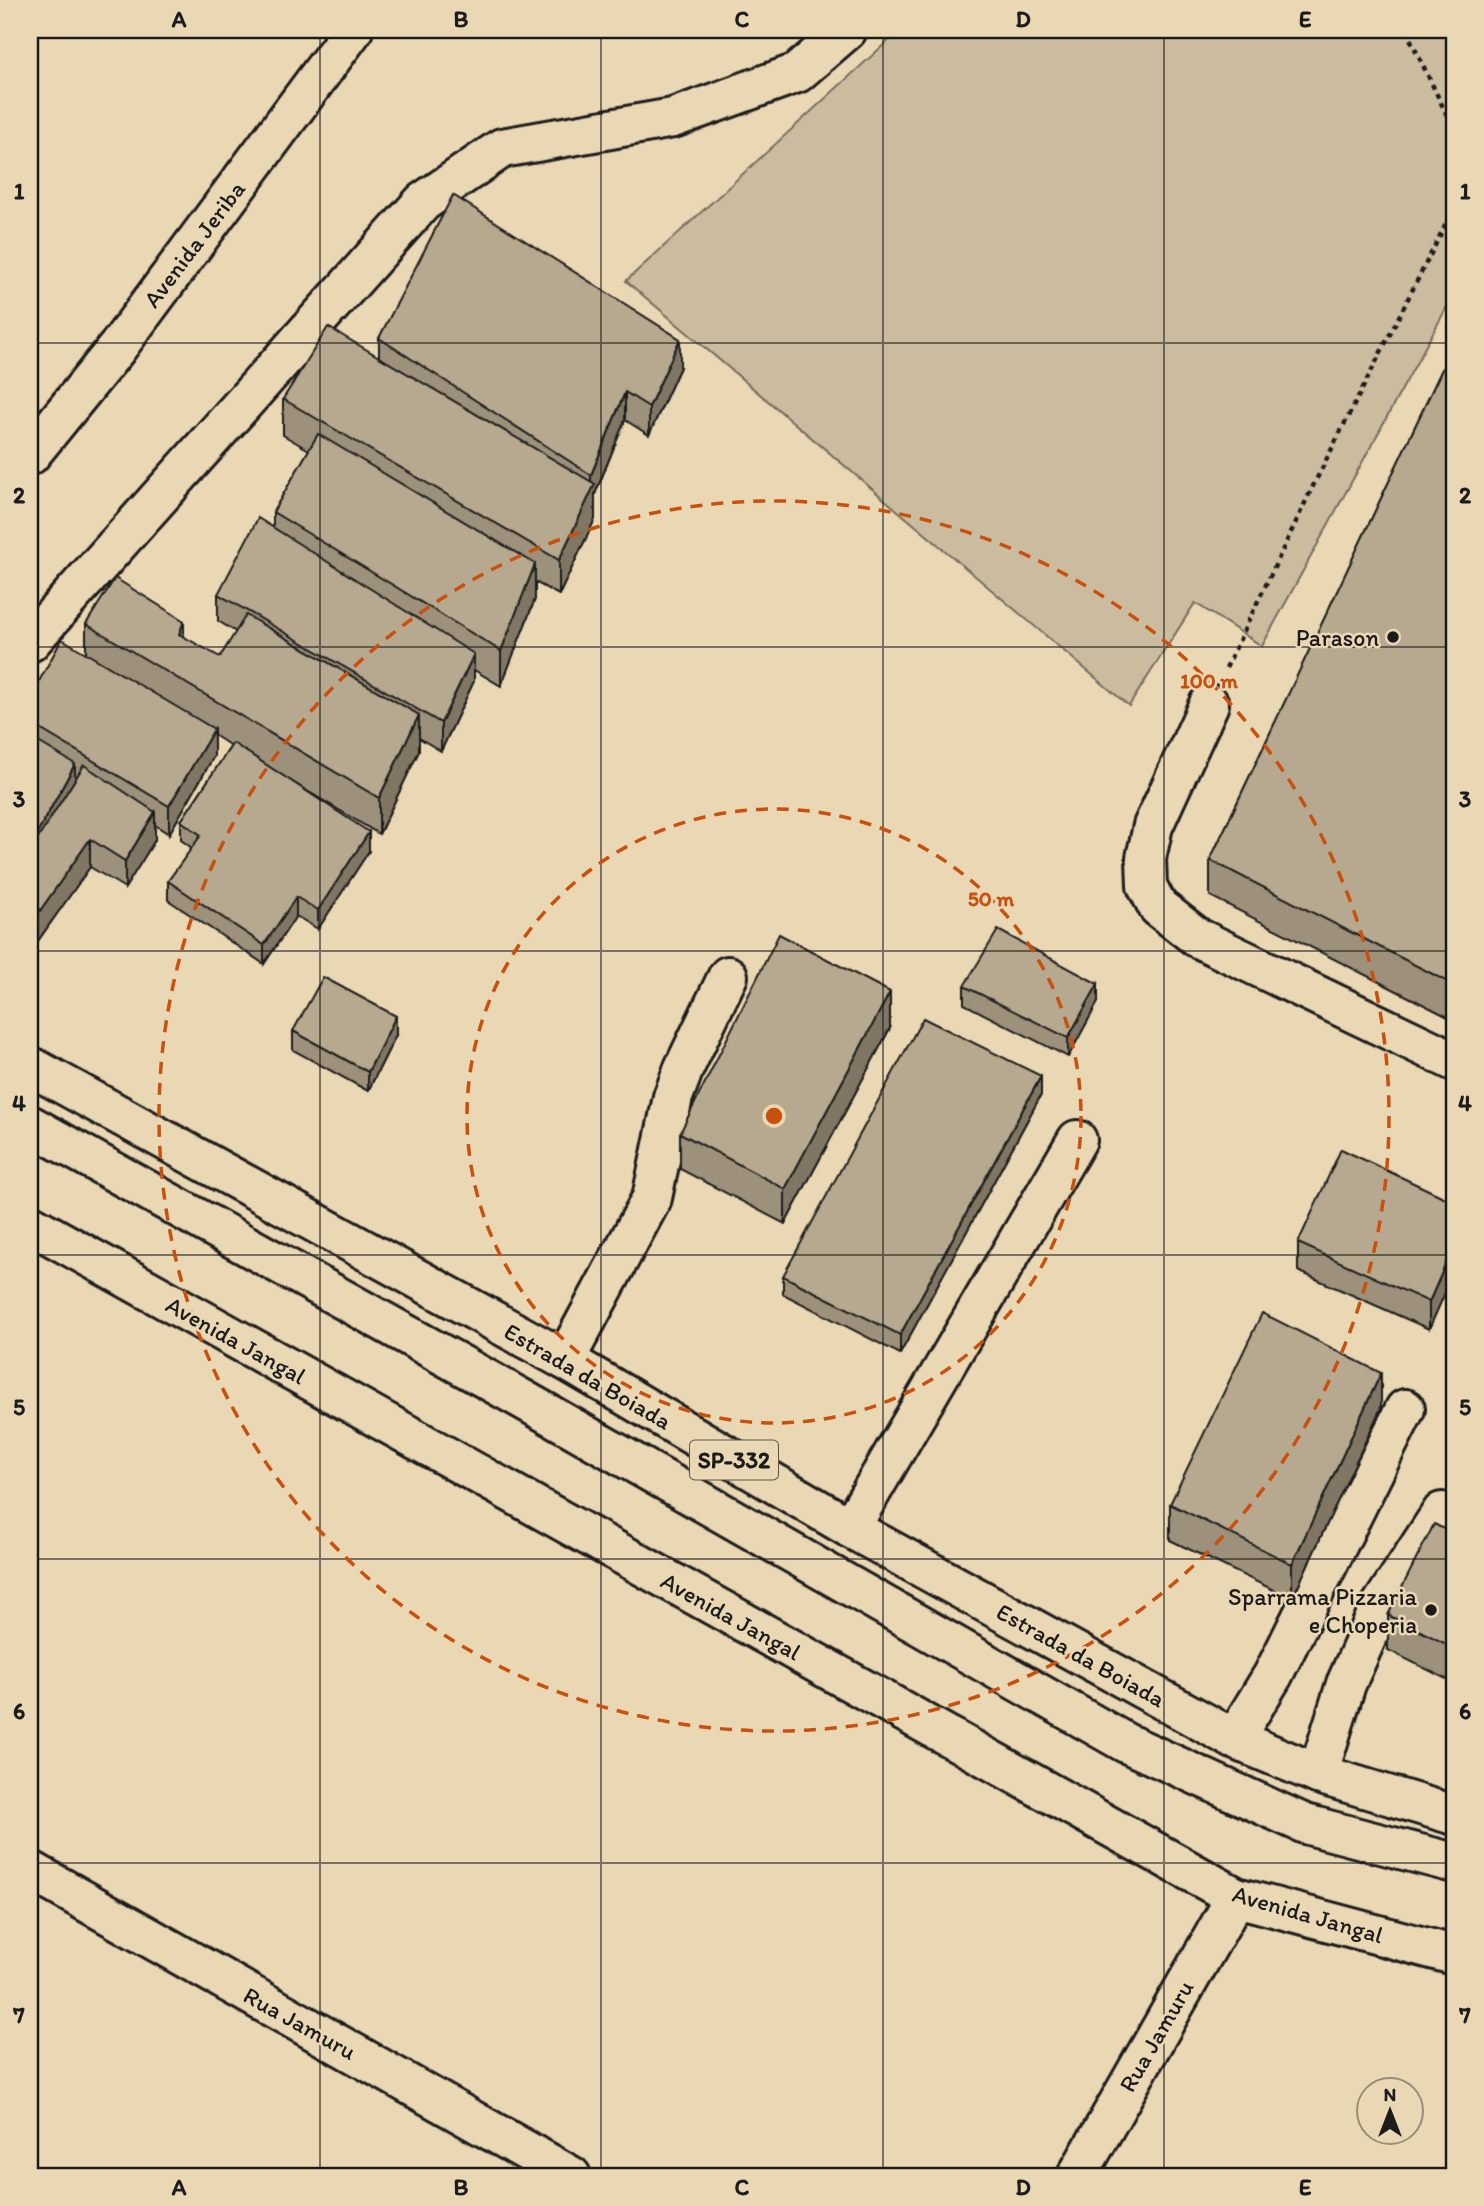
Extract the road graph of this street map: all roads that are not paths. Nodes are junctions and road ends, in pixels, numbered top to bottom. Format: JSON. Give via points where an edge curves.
{"nodes":[{"id":1,"x":353,"y":30,"type":"edge"},
{"id":2,"x":847,"y":30,"type":"edge"},
{"id":3,"x":30,"y":456,"type":"edge"},
{"id":4,"x":30,"y":642,"type":"edge"},
{"id":5,"x":1209,"y":704,"type":"road end"},
{"id":6,"x":727,"y":976,"type":"dead end"},
{"id":7,"x":1454,"y":1060,"type":"edge"},
{"id":8,"x":30,"y":1066,"type":"edge"},
{"id":9,"x":30,"y":1125,"type":"edge"},
{"id":10,"x":1077,"y":1140,"type":"dead end"},
{"id":11,"x":30,"y":1224,"type":"edge"},
{"id":12,"x":565,"y":1360,"type":"junction"},
{"id":13,"x":1405,"y":1409,"type":"dead end"},
{"id":14,"x":1442,"y":1512,"type":"dead end"},
{"id":15,"x":850,"y":1528,"type":"junction"},
{"id":16,"x":1234,"y":1739,"type":"junction"},
{"id":17,"x":1318,"y":1774,"type":"junction"},
{"id":18,"x":1454,"y":1815,"type":"edge"},
{"id":19,"x":1454,"y":1863,"type":"edge"},
{"id":20,"x":30,"y":1870,"type":"edge"},
{"id":21,"x":1236,"y":1897,"type":"junction"},
{"id":22,"x":1454,"y":1955,"type":"edge"},
{"id":23,"x":571,"y":2176,"type":"edge"},
{"id":24,"x":1077,"y":2176,"type":"edge"}],
"edges":[{"from":1,"to":3,"type":"street","name":"Avenida Jeriba","via":[[117,348]]},
{"from":2,"to":4,"type":"street","via":[[797,73],[673,118],[502,148],[423,202]]},
{"from":5,"to":7,"type":"street","via":[[1153,826],[1146,858],[1147,886],[1158,907],[1198,939]]},
{"from":6,"to":12,"type":"street","via":[[673,1097],[652,1198]]},
{"from":8,"to":12,"type":"street","name":"Estrada da Boiada","number":"SP-332"},
{"from":9,"to":19,"type":"street","number":"SP-332","via":[[1126,1743],[1305,1824]]},
{"from":10,"to":15,"type":"street"},
{"from":11,"to":21,"type":"street","name":"Avenida Jangal"},
{"from":12,"to":15,"type":"street","name":"Estrada da Boiada","number":"SP-332"},
{"from":13,"to":16,"type":"street","via":[[1273,1675]]},
{"from":14,"to":17,"type":"street","via":[[1380,1607],[1346,1685]]},
{"from":15,"to":16,"type":"street","name":"Estrada da Boiada","number":"SP-332"},
{"from":16,"to":17,"type":"street","name":"Estrada da Boiada","number":"SP-332"},
{"from":17,"to":18,"type":"street","name":"Estrada da Boiada","number":"SP-332"},
{"from":20,"to":23,"type":"street","name":"Rua Jamuru"},
{"from":21,"to":22,"type":"street","name":"Avenida Jangal"},
{"from":21,"to":24,"type":"street","name":"Rua Jamuru"}]}
